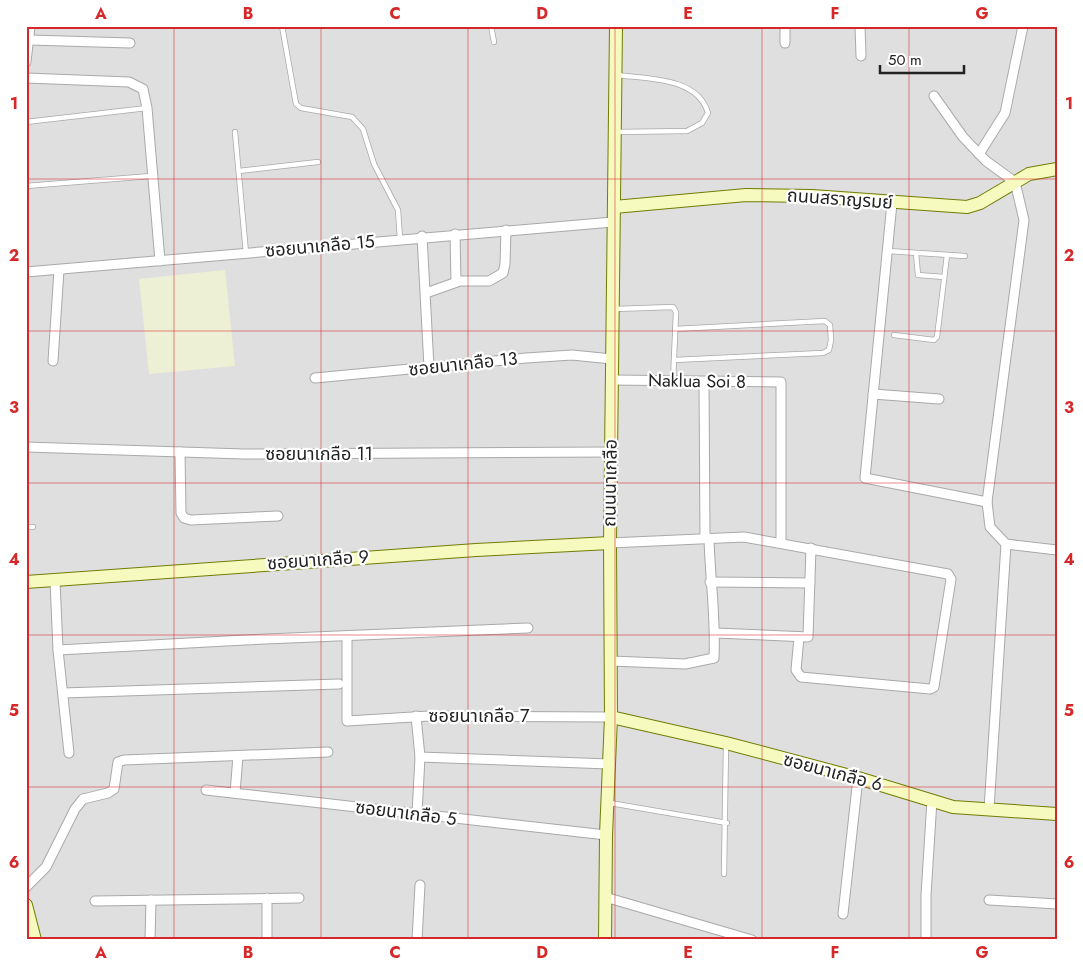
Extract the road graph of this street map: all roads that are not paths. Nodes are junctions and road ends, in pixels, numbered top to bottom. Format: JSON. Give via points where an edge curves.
{"nodes":[{"id":1,"x":30,"y":26,"type":"edge"},
{"id":2,"x":282,"y":26,"type":"edge"},
{"id":3,"x":491,"y":26,"type":"edge"},
{"id":4,"x":616,"y":26,"type":"edge"},
{"id":5,"x":785,"y":26,"type":"edge"},
{"id":6,"x":860,"y":26,"type":"edge"},
{"id":7,"x":1023,"y":26,"type":"edge"},
{"id":8,"x":30,"y":40,"type":"junction"},
{"id":9,"x":494,"y":42,"type":"dead end"},
{"id":10,"x":130,"y":43,"type":"dead end"},
{"id":11,"x":785,"y":43,"type":"dead end"},
{"id":12,"x":861,"y":56,"type":"dead end"},
{"id":13,"x":26,"y":64,"type":"edge"},
{"id":14,"x":616,"y":75,"type":"junction"},
{"id":15,"x":26,"y":78,"type":"edge"},
{"id":16,"x":934,"y":96,"type":"dead end"},
{"id":17,"x":146,"y":108,"type":"junction"},
{"id":18,"x":26,"y":122,"type":"edge"},
{"id":19,"x":235,"y":132,"type":"dead end"},
{"id":20,"x":615,"y":132,"type":"junction"},
{"id":21,"x":979,"y":154,"type":"junction"},
{"id":22,"x":318,"y":162,"type":"dead end"},
{"id":23,"x":1057,"y":169,"type":"edge"},
{"id":24,"x":239,"y":171,"type":"junction"},
{"id":25,"x":151,"y":176,"type":"junction"},
{"id":26,"x":1015,"y":182,"type":"junction"},
{"id":27,"x":26,"y":186,"type":"edge"},
{"id":28,"x":892,"y":203,"type":"junction"},
{"id":29,"x":614,"y":206,"type":"junction"},
{"id":30,"x":613,"y":222,"type":"junction"},
{"id":31,"x":506,"y":230,"type":"junction"},
{"id":32,"x":455,"y":234,"type":"junction"},
{"id":33,"x":422,"y":236,"type":"junction"},
{"id":34,"x":400,"y":239,"type":"junction"},
{"id":35,"x":886,"y":251,"type":"junction"},
{"id":36,"x":246,"y":253,"type":"junction"},
{"id":37,"x":916,"y":253,"type":"junction"},
{"id":38,"x":947,"y":255,"type":"junction"},
{"id":39,"x":965,"y":256,"type":"dead end"},
{"id":40,"x":160,"y":261,"type":"junction"},
{"id":41,"x":59,"y":270,"type":"junction"},
{"id":42,"x":26,"y":272,"type":"edge"},
{"id":43,"x":944,"y":277,"type":"junction"},
{"id":44,"x":456,"y":282,"type":"junction"},
{"id":45,"x":426,"y":293,"type":"junction"},
{"id":46,"x":612,"y":309,"type":"junction"},
{"id":47,"x":675,"y":329,"type":"junction"},
{"id":48,"x":894,"y":335,"type":"dead end"},
{"id":49,"x":612,"y":359,"type":"junction"},
{"id":50,"x":674,"y":360,"type":"junction"},
{"id":51,"x":53,"y":361,"type":"dead end"},
{"id":52,"x":428,"y":367,"type":"junction"},
{"id":53,"x":315,"y":378,"type":"dead end"},
{"id":54,"x":612,"y":380,"type":"junction"},
{"id":55,"x":673,"y":381,"type":"junction"},
{"id":56,"x":704,"y":382,"type":"junction"},
{"id":57,"x":873,"y":394,"type":"junction"},
{"id":58,"x":939,"y":400,"type":"dead end"},
{"id":59,"x":26,"y":447,"type":"edge"},
{"id":60,"x":180,"y":452,"type":"junction"},
{"id":61,"x":611,"y":452,"type":"junction"},
{"id":62,"x":987,"y":502,"type":"junction"},
{"id":63,"x":278,"y":516,"type":"dead end"},
{"id":64,"x":26,"y":527,"type":"edge"},
{"id":65,"x":32,"y":527,"type":"dead end"},
{"id":66,"x":707,"y":538,"type":"junction"},
{"id":67,"x":610,"y":543,"type":"junction"},
{"id":68,"x":781,"y":543,"type":"junction"},
{"id":69,"x":1006,"y":544,"type":"junction"},
{"id":70,"x":811,"y":548,"type":"junction"},
{"id":71,"x":1057,"y":550,"type":"edge"},
{"id":72,"x":55,"y":581,"type":"junction"},
{"id":73,"x":26,"y":582,"type":"edge"},
{"id":74,"x":710,"y":582,"type":"junction"},
{"id":75,"x":810,"y":583,"type":"junction"},
{"id":76,"x":528,"y":628,"type":"dead end"},
{"id":77,"x":715,"y":633,"type":"junction"},
{"id":78,"x":347,"y":636,"type":"junction"},
{"id":79,"x":799,"y":637,"type":"junction"},
{"id":80,"x":58,"y":650,"type":"junction"},
{"id":81,"x":611,"y":661,"type":"junction"},
{"id":82,"x":339,"y":684,"type":"dead end"},
{"id":83,"x":63,"y":693,"type":"junction"},
{"id":84,"x":416,"y":716,"type":"junction"},
{"id":85,"x":611,"y":717,"type":"junction"},
{"id":86,"x":726,"y":743,"type":"junction"},
{"id":87,"x":328,"y":752,"type":"dead end"},
{"id":88,"x":69,"y":753,"type":"dead end"},
{"id":89,"x":238,"y":756,"type":"junction"},
{"id":90,"x":420,"y":757,"type":"junction"},
{"id":91,"x":609,"y":764,"type":"junction"},
{"id":92,"x":858,"y":778,"type":"junction"},
{"id":93,"x":206,"y":790,"type":"dead end"},
{"id":94,"x":235,"y":793,"type":"junction"},
{"id":95,"x":932,"y":800,"type":"junction"},
{"id":96,"x":607,"y":803,"type":"junction"},
{"id":97,"x":989,"y":809,"type":"junction"},
{"id":98,"x":417,"y":814,"type":"junction"},
{"id":99,"x":1057,"y":814,"type":"edge"},
{"id":100,"x":726,"y":823,"type":"junction"},
{"id":101,"x":606,"y":835,"type":"junction"},
{"id":102,"x":724,"y":874,"type":"dead end"},
{"id":103,"x":420,"y":885,"type":"dead end"},
{"id":104,"x":26,"y":886,"type":"edge"},
{"id":105,"x":605,"y":896,"type":"junction"},
{"id":106,"x":266,"y":898,"type":"junction"},
{"id":107,"x":299,"y":898,"type":"dead end"},
{"id":108,"x":151,"y":900,"type":"junction"},
{"id":109,"x":989,"y":900,"type":"dead end"},
{"id":110,"x":95,"y":901,"type":"dead end"},
{"id":111,"x":1057,"y":904,"type":"edge"},
{"id":112,"x":26,"y":905,"type":"edge"},
{"id":113,"x":843,"y":914,"type":"dead end"},
{"id":114,"x":35,"y":940,"type":"edge"},
{"id":115,"x":150,"y":940,"type":"edge"},
{"id":116,"x":267,"y":940,"type":"edge"},
{"id":117,"x":417,"y":940,"type":"edge"},
{"id":118,"x":605,"y":940,"type":"edge"},
{"id":119,"x":752,"y":940,"type":"edge"},
{"id":120,"x":926,"y":940,"type":"edge"}],
"edges":[{"from":1,"to":8,"type":"street"},
{"from":2,"to":34,"type":"lane","via":[[296,104],[301,108],[352,118],[363,129],[374,164],[398,210]]},
{"from":3,"to":9,"type":"lane"},
{"from":4,"to":14,"type":"street","name":"ถนนนาเกลือ"},
{"from":5,"to":11,"type":"street"},
{"from":6,"to":12,"type":"street"},
{"from":7,"to":21,"type":"street","via":[[1005,112]]},
{"from":8,"to":10,"type":"street"},
{"from":8,"to":13,"type":"street"},
{"from":13,"to":15,"type":"street"},
{"from":14,"to":20,"type":"street","name":"ถนนนาเกลือ"},
{"from":14,"to":20,"type":"lane","via":[[670,82],[688,88],[698,94],[708,113],[702,123],[687,131]]},
{"from":15,"to":17,"type":"street","via":[[137,84],[143,89]]},
{"from":16,"to":21,"type":"street"},
{"from":17,"to":18,"type":"lane"},
{"from":17,"to":25,"type":"street"},
{"from":19,"to":24,"type":"lane"},
{"from":20,"to":29,"type":"street","name":"ถนนนาเกลือ"},
{"from":21,"to":26,"type":"street"},
{"from":22,"to":24,"type":"lane"},
{"from":23,"to":26,"type":"street","name":"ถนนสราญรมย์","via":[[1029,174]]},
{"from":24,"to":36,"type":"lane"},
{"from":25,"to":27,"type":"lane"},
{"from":25,"to":40,"type":"street"},
{"from":26,"to":28,"type":"street","name":"ถนนสราญรมย์","via":[[967,207]]},
{"from":26,"to":62,"type":"street","via":[[1024,220]]},
{"from":28,"to":29,"type":"street","name":"ถนนสราญรมย์","via":[[812,196],[746,195]]},
{"from":28,"to":35,"type":"street"},
{"from":29,"to":30,"type":"street","name":"ถนนนาเกลือ"},
{"from":30,"to":31,"type":"street","name":"ซอยนาเกลือ 15"},
{"from":30,"to":46,"type":"street","name":"ถนนนาเกลือ"},
{"from":31,"to":32,"type":"street","name":"ซอยนาเกลือ 15"},
{"from":31,"to":44,"type":"street","via":[[503,273],[489,281]]},
{"from":32,"to":33,"type":"street","name":"ซอยนาเกลือ 15"},
{"from":32,"to":44,"type":"street"},
{"from":33,"to":34,"type":"street","name":"ซอยนาเกลือ 15"},
{"from":33,"to":45,"type":"street"},
{"from":34,"to":36,"type":"street","name":"ซอยนาเกลือ 15"},
{"from":35,"to":37,"type":"lane"},
{"from":35,"to":57,"type":"street"},
{"from":36,"to":40,"type":"street","name":"ซอยนาเกลือ 15"},
{"from":37,"to":38,"type":"lane"},
{"from":37,"to":43,"type":"lane","via":[[918,275]]},
{"from":38,"to":39,"type":"lane"},
{"from":38,"to":43,"type":"lane"},
{"from":40,"to":41,"type":"street","name":"ซอยนาเกลือ 15"},
{"from":41,"to":42,"type":"street","name":"ซอยนาเกลือ 15"},
{"from":41,"to":51,"type":"street"},
{"from":43,"to":48,"type":"lane","via":[[935,339]]},
{"from":44,"to":45,"type":"street"},
{"from":45,"to":52,"type":"street"},
{"from":46,"to":47,"type":"lane","via":[[670,306],[676,312]]},
{"from":46,"to":49,"type":"street","name":"ถนนนาเกลือ"},
{"from":47,"to":50,"type":"lane"},
{"from":47,"to":50,"type":"lane","via":[[825,321],[830,325],[831,340],[829,350],[823,353]]},
{"from":49,"to":52,"type":"street","name":"ซอยนาเกลือ 13","via":[[572,355]]},
{"from":49,"to":54,"type":"street","name":"ถนนนาเกลือ"},
{"from":50,"to":55,"type":"lane"},
{"from":52,"to":53,"type":"street","name":"ซอยนาเกลือ 13"},
{"from":54,"to":55,"type":"street","name":"Naklua Soi 8"},
{"from":54,"to":61,"type":"street","name":"ถนนนาเกลือ"},
{"from":55,"to":56,"type":"street","name":"Naklua Soi 8"},
{"from":56,"to":66,"type":"street"},
{"from":56,"to":68,"type":"street","name":"Naklua Soi 8","via":[[781,382]]},
{"from":57,"to":58,"type":"street"},
{"from":57,"to":62,"type":"street","via":[[865,478]]},
{"from":59,"to":60,"type":"street","name":"ซอยนาเกลือ 11"},
{"from":60,"to":61,"type":"street","name":"ซอยนาเกลือ 11"},
{"from":60,"to":63,"type":"street","via":[[181,513],[184,518]]},
{"from":61,"to":67,"type":"street","name":"ถนนนาเกลือ"},
{"from":62,"to":69,"type":"street","via":[[990,527]]},
{"from":64,"to":65,"type":"lane"},
{"from":66,"to":67,"type":"street"},
{"from":66,"to":68,"type":"street"},
{"from":66,"to":74,"type":"street"},
{"from":67,"to":72,"type":"street","name":"ซอยนาเกลือ 9","via":[[218,567]]},
{"from":67,"to":81,"type":"street","name":"ถนนนาเกลือ"},
{"from":68,"to":70,"type":"street"},
{"from":69,"to":71,"type":"street"},
{"from":69,"to":97,"type":"street"},
{"from":70,"to":75,"type":"street"},
{"from":70,"to":79,"type":"street","via":[[948,574],[951,588],[934,687],[926,690],[801,677],[796,670]]},
{"from":72,"to":73,"type":"street","name":"ซอยนาเกลือ 9"},
{"from":72,"to":80,"type":"street"},
{"from":74,"to":75,"type":"street"},
{"from":74,"to":77,"type":"street"},
{"from":75,"to":79,"type":"street","via":[[808,637]]},
{"from":76,"to":78,"type":"street"},
{"from":77,"to":79,"type":"street"},
{"from":77,"to":81,"type":"street","via":[[714,658],[684,664]]},
{"from":78,"to":80,"type":"street"},
{"from":78,"to":84,"type":"street","name":"ซอยนาเกลือ 7","via":[[347,721]]},
{"from":80,"to":83,"type":"street"},
{"from":81,"to":85,"type":"street","name":"ถนนนาเกลือ"},
{"from":82,"to":83,"type":"street"},
{"from":83,"to":88,"type":"street"},
{"from":84,"to":85,"type":"street","name":"ซอยนาเกลือ 7"},
{"from":84,"to":90,"type":"street"},
{"from":85,"to":86,"type":"street","name":"ซอยนาเกลือ 6"},
{"from":85,"to":91,"type":"street","name":"ถนนนาเกลือ"},
{"from":86,"to":92,"type":"street","name":"ซอยนาเกลือ 6"},
{"from":86,"to":100,"type":"lane"},
{"from":87,"to":89,"type":"street"},
{"from":89,"to":94,"type":"street"},
{"from":89,"to":104,"type":"street","via":[[118,762],[114,789],[82,800],[46,867]]},
{"from":90,"to":91,"type":"street"},
{"from":90,"to":98,"type":"street"},
{"from":91,"to":96,"type":"street","name":"ถนนนาเกลือ"},
{"from":92,"to":95,"type":"street","name":"ซอยนาเกลือ 6"},
{"from":92,"to":113,"type":"street"},
{"from":93,"to":94,"type":"street","name":"ซอยนาเกลือ 5"},
{"from":94,"to":98,"type":"street","name":"ซอยนาเกลือ 5"},
{"from":95,"to":97,"type":"street","name":"ซอยนาเกลือ 6","via":[[953,806]]},
{"from":95,"to":120,"type":"street"},
{"from":96,"to":100,"type":"lane"},
{"from":96,"to":101,"type":"street","name":"ถนนนาเกลือ"},
{"from":97,"to":99,"type":"street","name":"ซอยนาเกลือ 6"},
{"from":98,"to":101,"type":"street","name":"ซอยนาเกลือ 5"},
{"from":100,"to":102,"type":"lane"},
{"from":101,"to":105,"type":"street","name":"ถนนนาเกลือ"},
{"from":103,"to":117,"type":"street"},
{"from":105,"to":118,"type":"street","name":"ถนนนาเกลือ"},
{"from":105,"to":119,"type":"street"},
{"from":106,"to":107,"type":"street"},
{"from":106,"to":108,"type":"street"},
{"from":106,"to":116,"type":"street"},
{"from":108,"to":110,"type":"street"},
{"from":108,"to":115,"type":"street"},
{"from":109,"to":111,"type":"street"},
{"from":112,"to":114,"type":"street"}]}
